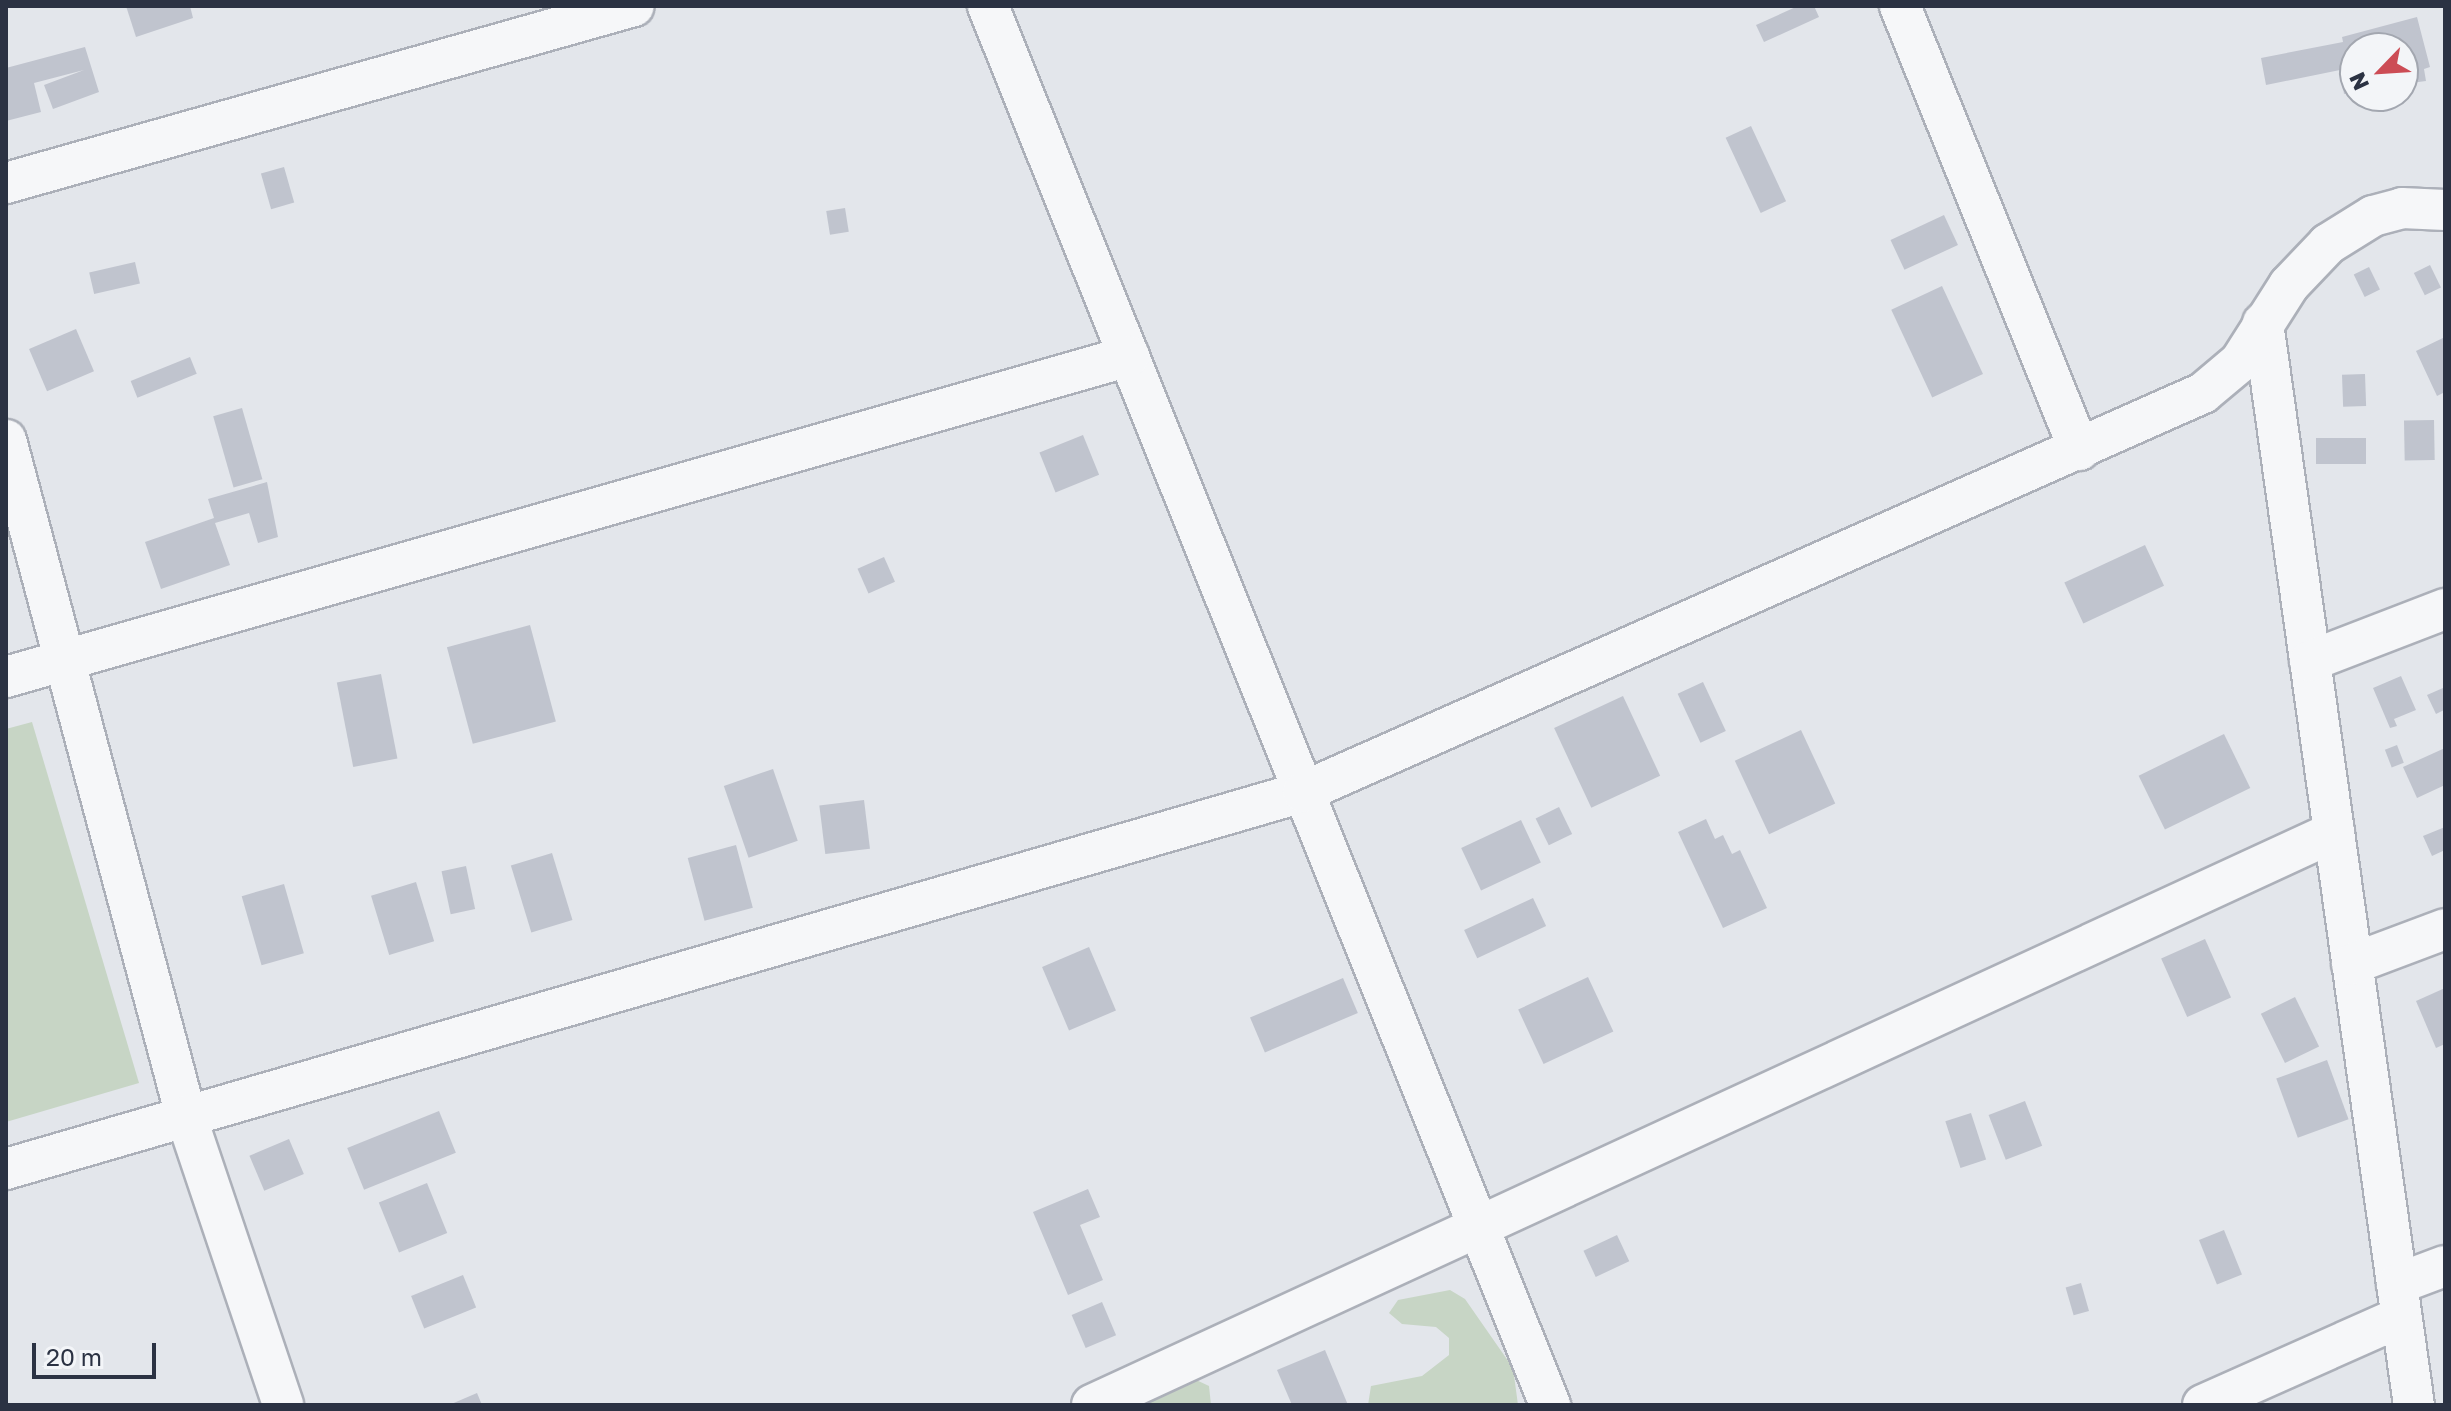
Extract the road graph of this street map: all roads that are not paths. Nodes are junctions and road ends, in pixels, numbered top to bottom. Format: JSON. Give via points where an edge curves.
{"nodes":[{"id":1,"x":634,"y":6,"type":"edge"},
{"id":2,"x":988,"y":6,"type":"edge"},
{"id":3,"x":1900,"y":6,"type":"edge"},
{"id":4,"x":6,"y":183,"type":"edge"},
{"id":5,"x":2445,"y":210,"type":"edge"},
{"id":6,"x":2263,"y":323,"type":"junction"},
{"id":7,"x":1129,"y":356,"type":"junction"},
{"id":8,"x":6,"y":440,"type":"edge"},
{"id":9,"x":2079,"y":450,"type":"junction"},
{"id":10,"x":2445,"y":609,"type":"edge"},
{"id":11,"x":2310,"y":661,"type":"junction"},
{"id":12,"x":64,"y":662,"type":"junction"},
{"id":13,"x":6,"y":677,"type":"edge"},
{"id":14,"x":1303,"y":792,"type":"junction"},
{"id":15,"x":2334,"y":832,"type":"junction"},
{"id":16,"x":2445,"y":929,"type":"edge"},
{"id":17,"x":2352,"y":964,"type":"junction"},
{"id":18,"x":186,"y":1116,"type":"junction"},
{"id":19,"x":6,"y":1169,"type":"edge"},
{"id":20,"x":1478,"y":1225,"type":"junction"},
{"id":21,"x":2445,"y":1266,"type":"edge"},
{"id":22,"x":2399,"y":1300,"type":"junction"},
{"id":23,"x":283,"y":1405,"type":"edge"},
{"id":24,"x":1092,"y":1405,"type":"edge"},
{"id":25,"x":1550,"y":1405,"type":"edge"},
{"id":26,"x":2203,"y":1405,"type":"edge"},
{"id":27,"x":2414,"y":1405,"type":"edge"}],
"edges":[{"from":1,"to":4,"type":"street"},
{"from":2,"to":7,"type":"street"},
{"from":3,"to":9,"type":"street"},
{"from":5,"to":6,"type":"street","via":[[2402,208],[2348,230],[2289,285]]},
{"from":6,"to":9,"type":"street","via":[[2223,381]]},
{"from":6,"to":11,"type":"street"},
{"from":7,"to":12,"type":"street"},
{"from":7,"to":14,"type":"street"},
{"from":8,"to":12,"type":"street"},
{"from":9,"to":14,"type":"street"},
{"from":10,"to":11,"type":"street"},
{"from":11,"to":15,"type":"street"},
{"from":12,"to":13,"type":"street"},
{"from":12,"to":18,"type":"street"},
{"from":14,"to":18,"type":"street"},
{"from":14,"to":20,"type":"street"},
{"from":15,"to":17,"type":"street"},
{"from":15,"to":20,"type":"street"},
{"from":16,"to":17,"type":"street"},
{"from":17,"to":22,"type":"street"},
{"from":18,"to":19,"type":"street"},
{"from":18,"to":23,"type":"street"},
{"from":20,"to":24,"type":"street"},
{"from":20,"to":25,"type":"street"},
{"from":21,"to":22,"type":"street"},
{"from":22,"to":26,"type":"street"},
{"from":22,"to":27,"type":"street"}]}
